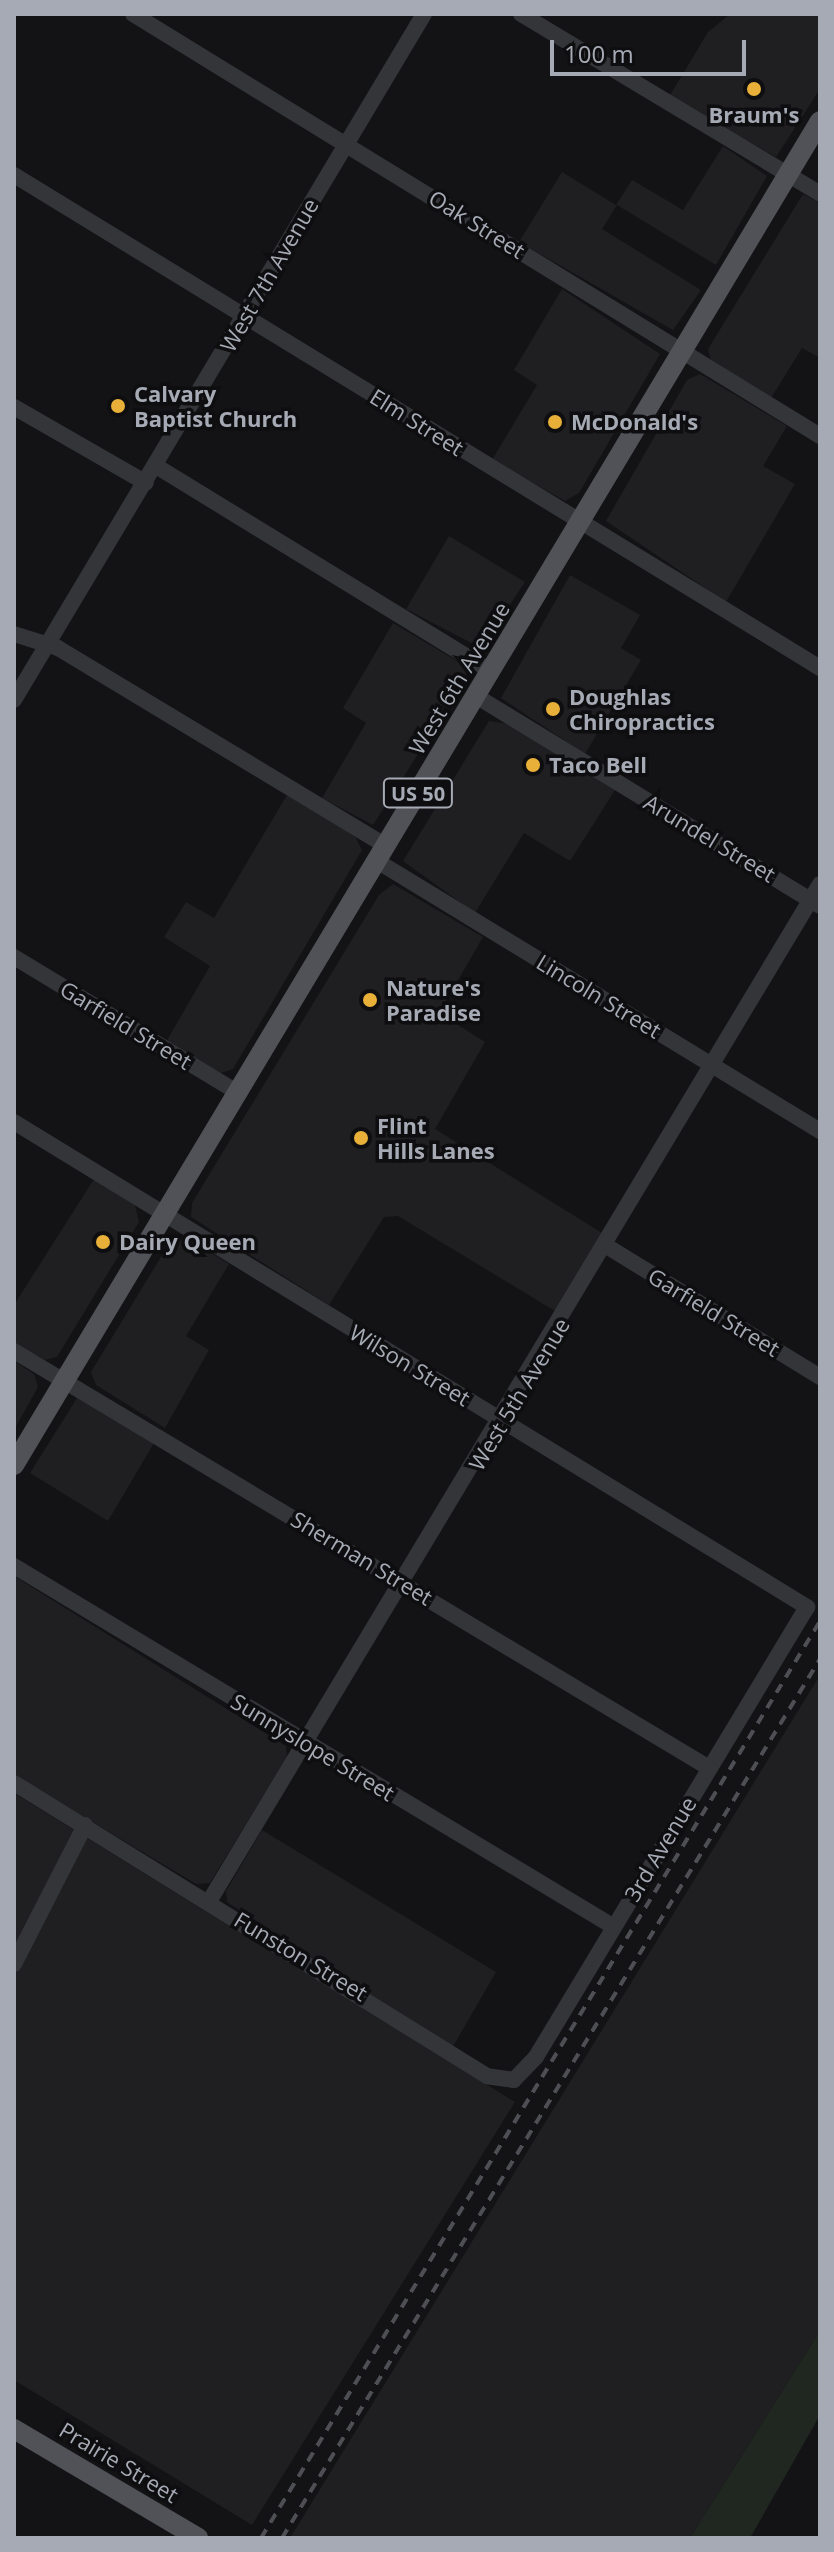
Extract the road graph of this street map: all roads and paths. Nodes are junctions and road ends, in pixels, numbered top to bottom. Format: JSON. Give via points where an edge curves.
{"nodes":[{"id":1,"x":133,"y":14,"type":"edge"},
{"id":2,"x":424,"y":14,"type":"edge"},
{"id":3,"x":521,"y":14,"type":"edge"},
{"id":4,"x":820,"y":121,"type":"edge"},
{"id":5,"x":346,"y":143,"type":"junction"},
{"id":6,"x":14,"y":175,"type":"edge"},
{"id":7,"x":787,"y":175,"type":"junction"},
{"id":8,"x":820,"y":194,"type":"edge"},
{"id":9,"x":245,"y":316,"type":"junction"},
{"id":10,"x":682,"y":350,"type":"junction"},
{"id":11,"x":14,"y":407,"type":"edge"},
{"id":12,"x":820,"y":436,"type":"edge"},
{"id":13,"x":156,"y":466,"type":"junction"},
{"id":14,"x":146,"y":483,"type":"junction"},
{"id":15,"x":580,"y":523,"type":"junction"},
{"id":16,"x":14,"y":634,"type":"edge"},
{"id":17,"x":47,"y":645,"type":"junction"},
{"id":18,"x":820,"y":668,"type":"edge"},
{"id":19,"x":490,"y":671,"type":"junction"},
{"id":20,"x":476,"y":696,"type":"junction"},
{"id":21,"x":14,"y":700,"type":"edge"},
{"id":22,"x":381,"y":854,"type":"junction"},
{"id":23,"x":820,"y":884,"type":"edge"},
{"id":24,"x":815,"y":903,"type":"edge"},
{"id":25,"x":14,"y":957,"type":"edge"},
{"id":26,"x":713,"y":1066,"type":"junction"},
{"id":27,"x":239,"y":1093,"type":"junction"},
{"id":28,"x":14,"y":1122,"type":"edge"},
{"id":29,"x":820,"y":1131,"type":"edge"},
{"id":30,"x":165,"y":1215,"type":"junction"},
{"id":31,"x":608,"y":1247,"type":"junction"},
{"id":32,"x":14,"y":1351,"type":"edge"},
{"id":33,"x":820,"y":1377,"type":"edge"},
{"id":34,"x":66,"y":1380,"type":"junction"},
{"id":35,"x":503,"y":1421,"type":"junction"},
{"id":36,"x":14,"y":1465,"type":"edge"},
{"id":37,"x":14,"y":1566,"type":"edge"},
{"id":38,"x":404,"y":1583,"type":"junction"},
{"id":39,"x":758,"y":1688,"type":"joint"},
{"id":40,"x":306,"y":1744,"type":"junction"},
{"id":41,"x":709,"y":1768,"type":"junction"},
{"id":42,"x":14,"y":1783,"type":"edge"},
{"id":43,"x":85,"y":1825,"type":"junction"},
{"id":44,"x":210,"y":1900,"type":"junction"},
{"id":45,"x":614,"y":1927,"type":"junction"},
{"id":46,"x":14,"y":1964,"type":"edge"},
{"id":47,"x":564,"y":2010,"type":"joint"},
{"id":48,"x":14,"y":2429,"type":"edge"},
{"id":49,"x":198,"y":2538,"type":"edge"}],
"edges":[{"from":1,"to":5,"type":"street","name":"Oak Street"},
{"from":2,"to":5,"type":"street","name":"West 7th Avenue"},
{"from":3,"to":7,"type":"street"},
{"from":4,"to":7,"type":"main road","name":"West 6th Avenue","number":"US 50"},
{"from":5,"to":9,"type":"street","name":"West 7th Avenue"},
{"from":5,"to":10,"type":"street","name":"Oak Street"},
{"from":6,"to":9,"type":"street","name":"Elm Street"},
{"from":7,"to":8,"type":"street"},
{"from":7,"to":10,"type":"main road","name":"West 6th Avenue","number":"US 50"},
{"from":9,"to":13,"type":"street","name":"West 7th Avenue"},
{"from":9,"to":15,"type":"street","name":"Elm Street"},
{"from":10,"to":12,"type":"street","name":"Oak Street"},
{"from":10,"to":15,"type":"main road","name":"West 6th Avenue","number":"US 50"},
{"from":11,"to":14,"type":"street"},
{"from":13,"to":14,"type":"street","name":"West 7th Avenue"},
{"from":13,"to":19,"type":"street"},
{"from":14,"to":17,"type":"street","name":"West 7th Avenue"},
{"from":15,"to":18,"type":"street","name":"Elm Street"},
{"from":15,"to":19,"type":"main road","name":"West 6th Avenue","number":"US 50"},
{"from":16,"to":17,"type":"street","name":"Lincoln Street"},
{"from":17,"to":21,"type":"street","name":"West 7th Avenue"},
{"from":17,"to":22,"type":"street","name":"Lincoln Street"},
{"from":19,"to":20,"type":"main road","name":"West 6th Avenue","number":"US 50"},
{"from":20,"to":22,"type":"main road","name":"West 6th Avenue","number":"US 50"},
{"from":20,"to":24,"type":"street","name":"Arundel Street"},
{"from":22,"to":26,"type":"street","name":"Lincoln Street"},
{"from":22,"to":27,"type":"main road","name":"West 6th Avenue","number":"US 50"},
{"from":23,"to":24,"type":"street","name":"West 5th Avenue"},
{"from":24,"to":26,"type":"street","name":"West 5th Avenue"},
{"from":25,"to":27,"type":"street","name":"Garfield Street"},
{"from":26,"to":29,"type":"street","name":"Lincoln Street"},
{"from":26,"to":31,"type":"street","name":"West 5th Avenue"},
{"from":27,"to":30,"type":"main road","name":"West 6th Avenue","number":"US 50"},
{"from":28,"to":30,"type":"street","name":"Wilson Street"},
{"from":30,"to":34,"type":"main road","name":"West 6th Avenue","number":"US 50"},
{"from":30,"to":35,"type":"street","name":"Wilson Street"},
{"from":31,"to":33,"type":"street","name":"Garfield Street"},
{"from":31,"to":35,"type":"street","name":"West 5th Avenue"},
{"from":32,"to":34,"type":"street","name":"Sherman Street"},
{"from":34,"to":36,"type":"main road","name":"West 6th Avenue","number":"US 50"},
{"from":34,"to":38,"type":"street","name":"Sherman Street"},
{"from":35,"to":38,"type":"street","name":"West 5th Avenue"},
{"from":35,"to":39,"type":"street","name":"Wilson Street","via":[[807,1607]]},
{"from":37,"to":40,"type":"street","name":"Sunnyslope Street"},
{"from":38,"to":40,"type":"street","name":"West 5th Avenue"},
{"from":38,"to":41,"type":"street","name":"Sherman Street"},
{"from":39,"to":41,"type":"street","name":"3rd Avenue"},
{"from":40,"to":44,"type":"street","name":"West 5th Avenue"},
{"from":40,"to":45,"type":"street","name":"Sunnyslope Street"},
{"from":41,"to":45,"type":"street","name":"3rd Avenue"},
{"from":42,"to":43,"type":"street","name":"Funston Street"},
{"from":43,"to":44,"type":"street","name":"Funston Street"},
{"from":43,"to":46,"type":"street"},
{"from":44,"to":47,"type":"street","name":"Funston Street","via":[[500,2080],[522,2073]]},
{"from":45,"to":47,"type":"street","name":"3rd Avenue"},
{"from":48,"to":49,"type":"main road","name":"Prairie Street"}]}
